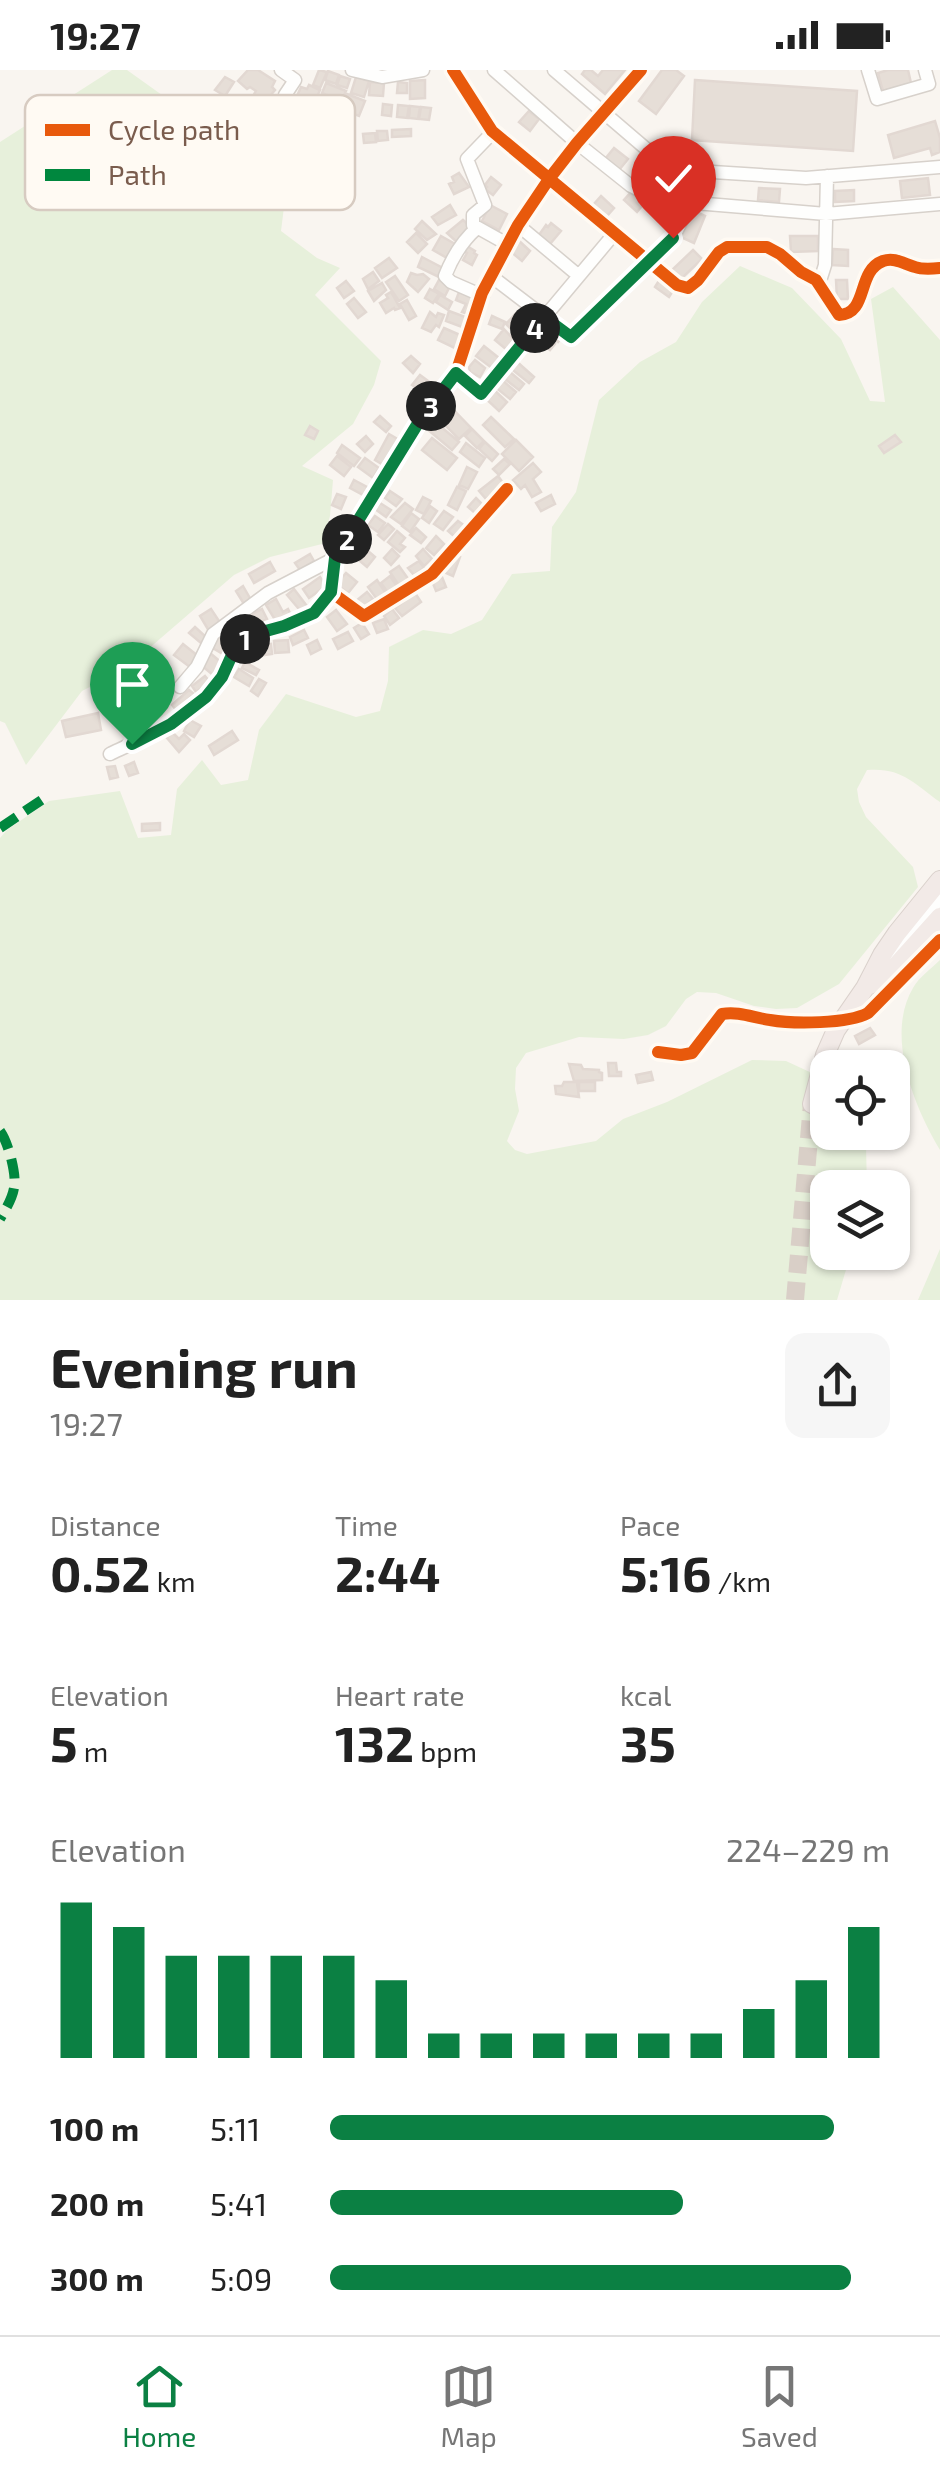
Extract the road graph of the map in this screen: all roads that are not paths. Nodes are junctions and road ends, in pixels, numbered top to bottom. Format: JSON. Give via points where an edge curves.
{"nodes":[{"id":1,"x":281,"y":70,"type":"edge"},
{"id":2,"x":352,"y":70,"type":"edge"},
{"id":3,"x":423,"y":70,"type":"edge"},
{"id":4,"x":454,"y":70,"type":"edge"},
{"id":5,"x":494,"y":70,"type":"edge"},
{"id":6,"x":554,"y":70,"type":"edge"},
{"id":7,"x":641,"y":70,"type":"edge"},
{"id":8,"x":868,"y":70,"type":"edge"},
{"id":9,"x":924,"y":70,"type":"edge"},
{"id":10,"x":285,"y":95,"type":"dead end"},
{"id":11,"x":603,"y":112,"type":"junction"},
{"id":12,"x":493,"y":132,"type":"junction"},
{"id":13,"x":577,"y":142,"type":"junction"},
{"id":14,"x":940,"y":167,"type":"edge"},
{"id":15,"x":690,"y":171,"type":"junction"},
{"id":16,"x":827,"y":176,"type":"junction"},
{"id":17,"x":549,"y":179,"type":"junction"},
{"id":18,"x":686,"y":203,"type":"junction"},
{"id":19,"x":940,"y":204,"type":"edge"},
{"id":20,"x":826,"y":214,"type":"junction"},
{"id":21,"x":518,"y":225,"type":"junction"},
{"id":22,"x":477,"y":228,"type":"junction"},
{"id":23,"x":614,"y":234,"type":"junction"},
{"id":24,"x":507,"y":244,"type":"junction"},
{"id":25,"x":648,"y":262,"type":"junction"},
{"id":26,"x":940,"y":268,"type":"edge"},
{"id":27,"x":491,"y":276,"type":"junction"},
{"id":28,"x":578,"y":276,"type":"junction"},
{"id":29,"x":819,"y":284,"type":"junction"},
{"id":30,"x":483,"y":296,"type":"junction"},
{"id":31,"x":544,"y":317,"type":"junction"},
{"id":32,"x":456,"y":373,"type":"junction"},
{"id":33,"x":507,"y":489,"type":"dead end"},
{"id":34,"x":335,"y":558,"type":"junction"},
{"id":35,"x":331,"y":592,"type":"junction"},
{"id":36,"x":180,"y":688,"type":"dead end"},
{"id":37,"x":110,"y":754,"type":"dead end"},
{"id":38,"x":940,"y":880,"type":"edge"},
{"id":39,"x":940,"y":898,"type":"edge"},
{"id":40,"x":940,"y":917,"type":"edge"},
{"id":41,"x":940,"y":940,"type":"edge"},
{"id":42,"x":865,"y":988,"type":"junction"},
{"id":43,"x":846,"y":1019,"type":"dead end"},
{"id":44,"x":824,"y":1021,"type":"dead end"},
{"id":45,"x":827,"y":1050,"type":"edge"},
{"id":46,"x":658,"y":1052,"type":"dead end"}],
"edges":[{"from":1,"to":10,"type":"street","via":[[295,80]]},
{"from":2,"to":3,"type":"street","via":[[382,77]]},
{"from":4,"to":12,"type":"street"},
{"from":5,"to":13,"type":"street"},
{"from":6,"to":11,"type":"street"},
{"from":7,"to":11,"type":"street"},
{"from":8,"to":9,"type":"street","via":[[877,99],[928,84]]},
{"from":11,"to":13,"type":"street"},
{"from":11,"to":15,"type":"street","via":[[666,164]]},
{"from":12,"to":17,"type":"street"},
{"from":12,"to":22,"type":"street","via":[[468,159],[485,205],[474,216]]},
{"from":13,"to":17,"type":"street"},
{"from":13,"to":18,"type":"street","via":[[647,195]]},
{"from":14,"to":16,"type":"street"},
{"from":15,"to":16,"type":"street"},
{"from":15,"to":18,"type":"street"},
{"from":16,"to":20,"type":"street"},
{"from":17,"to":21,"type":"street"},
{"from":17,"to":23,"type":"street"},
{"from":18,"to":20,"type":"street"},
{"from":18,"to":25,"type":"street","via":[[673,238]]},
{"from":19,"to":20,"type":"street"},
{"from":20,"to":29,"type":"street"},
{"from":21,"to":24,"type":"street"},
{"from":21,"to":28,"type":"street"},
{"from":22,"to":24,"type":"street"},
{"from":22,"to":30,"type":"street","via":[[445,276]]},
{"from":23,"to":25,"type":"street"},
{"from":23,"to":28,"type":"street"},
{"from":24,"to":27,"type":"street"},
{"from":25,"to":29,"type":"street","via":[[688,288],[726,247],[768,247]]},
{"from":25,"to":31,"type":"street","via":[[571,337]]},
{"from":26,"to":29,"type":"street","via":[[884,260],[872,268],[848,314],[839,315]]},
{"from":27,"to":30,"type":"street"},
{"from":27,"to":31,"type":"street"},
{"from":28,"to":31,"type":"street"},
{"from":30,"to":32,"type":"street"},
{"from":31,"to":32,"type":"street","via":[[481,394]]},
{"from":32,"to":34,"type":"street"},
{"from":33,"to":35,"type":"street","via":[[432,574],[364,616]]},
{"from":34,"to":35,"type":"street"},
{"from":34,"to":36,"type":"street","via":[[268,593],[213,634]]},
{"from":35,"to":37,"type":"street","via":[[314,613],[248,636],[206,697],[171,724]]},
{"from":38,"to":42,"type":"highway","via":[[897,933]]},
{"from":39,"to":42,"type":"street"},
{"from":40,"to":42,"type":"highway","via":[[896,966]]},
{"from":41,"to":43,"type":"street","via":[[868,1013]]},
{"from":42,"to":45,"type":"highway"},
{"from":44,"to":46,"type":"street","via":[[722,1014],[692,1053]]}]}
